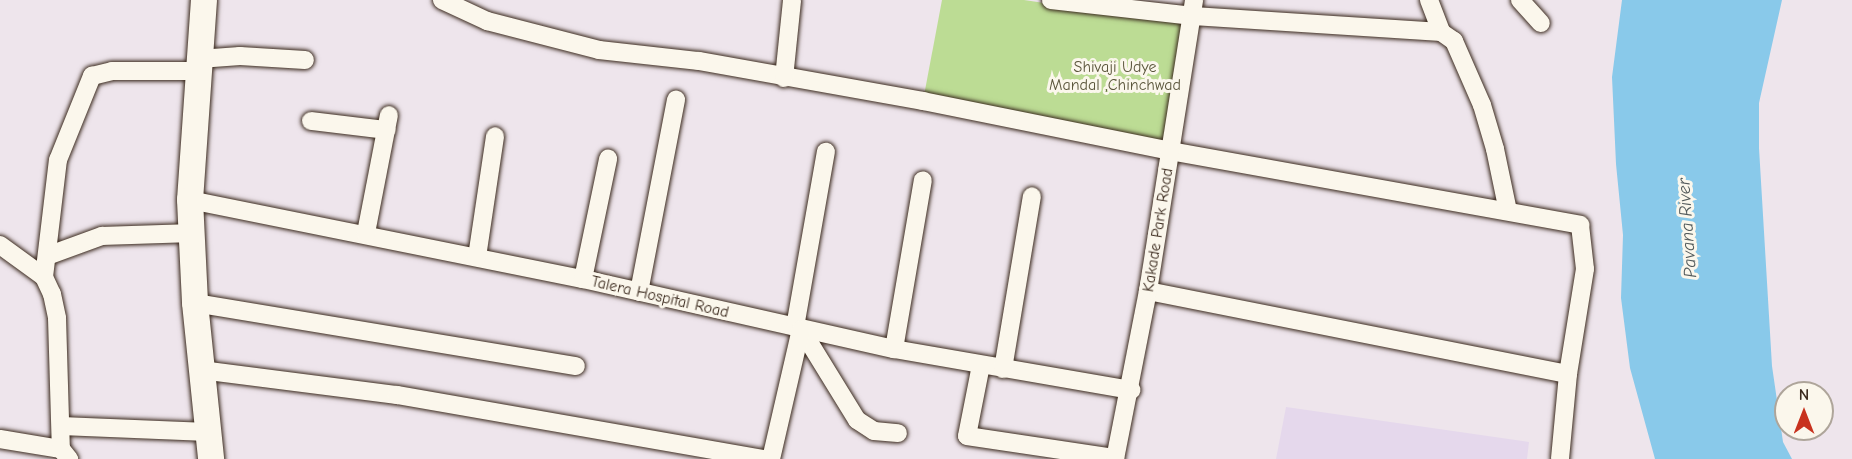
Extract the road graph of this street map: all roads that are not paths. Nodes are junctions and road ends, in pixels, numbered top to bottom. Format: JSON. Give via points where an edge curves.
{"nodes":[{"id":1,"x":204,"y":0,"type":"edge"},
{"id":2,"x":442,"y":0,"type":"edge"},
{"id":3,"x":792,"y":0,"type":"edge"},
{"id":4,"x":1052,"y":0,"type":"edge"},
{"id":5,"x":1429,"y":0,"type":"edge"},
{"id":6,"x":1520,"y":0,"type":"edge"},
{"id":7,"x":1194,"y":8,"type":"edge"},
{"id":8,"x":1541,"y":23,"type":"dead end"},
{"id":9,"x":1441,"y":32,"type":"junction"},
{"id":10,"x":305,"y":60,"type":"dead end"},
{"id":11,"x":199,"y":65,"type":"junction"},
{"id":12,"x":784,"y":78,"type":"junction"},
{"id":13,"x":676,"y":100,"type":"dead end"},
{"id":14,"x":311,"y":121,"type":"dead end"},
{"id":15,"x":495,"y":136,"type":"dead end"},
{"id":16,"x":1170,"y":151,"type":"junction"},
{"id":17,"x":826,"y":152,"type":"dead end"},
{"id":18,"x":608,"y":159,"type":"dead end"},
{"id":19,"x":924,"y":180,"type":"dead end"},
{"id":20,"x":1032,"y":196,"type":"dead end"},
{"id":21,"x":190,"y":200,"type":"junction"},
{"id":22,"x":1508,"y":211,"type":"junction"},
{"id":23,"x":192,"y":233,"type":"junction"},
{"id":24,"x":366,"y":233,"type":"junction"},
{"id":25,"x":0,"y":245,"type":"edge"},
{"id":26,"x":47,"y":256,"type":"junction"},
{"id":27,"x":477,"y":257,"type":"junction"},
{"id":28,"x":44,"y":277,"type":"junction"},
{"id":29,"x":583,"y":279,"type":"junction"},
{"id":30,"x":1148,"y":291,"type":"junction"},
{"id":31,"x":639,"y":292,"type":"junction"},
{"id":32,"x":195,"y":303,"type":"junction"},
{"id":33,"x":798,"y":328,"type":"junction"},
{"id":34,"x":894,"y":349,"type":"junction"},
{"id":35,"x":981,"y":365,"type":"junction"},
{"id":36,"x":576,"y":366,"type":"dead end"},
{"id":37,"x":1003,"y":369,"type":"junction"},
{"id":38,"x":201,"y":370,"type":"junction"},
{"id":39,"x":1568,"y":374,"type":"junction"},
{"id":40,"x":1131,"y":390,"type":"junction"},
{"id":41,"x":61,"y":426,"type":"junction"},
{"id":42,"x":208,"y":432,"type":"junction"},
{"id":43,"x":898,"y":433,"type":"dead end"},
{"id":44,"x":0,"y":440,"type":"edge"},
{"id":45,"x":18,"y":451,"type":"edge"},
{"id":46,"x":65,"y":454,"type":"edge"},
{"id":47,"x":1115,"y":458,"type":"edge"},
{"id":48,"x":211,"y":459,"type":"edge"},
{"id":49,"x":763,"y":459,"type":"edge"},
{"id":50,"x":771,"y":459,"type":"edge"},
{"id":51,"x":1560,"y":459,"type":"edge"}],
"edges":[{"from":1,"to":11,"type":"main road"},
{"from":2,"to":12,"type":"street","via":[[487,21],[552,40],[599,50],[699,61]]},
{"from":3,"to":12,"type":"street"},
{"from":4,"to":7,"type":"street"},
{"from":5,"to":9,"type":"street"},
{"from":6,"to":8,"type":"street"},
{"from":7,"to":9,"type":"street"},
{"from":7,"to":16,"type":"street","name":"Kakade Park Road"},
{"from":9,"to":22,"type":"street","via":[[1454,42],[1482,105]]},
{"from":10,"to":11,"type":"street","via":[[240,56]]},
{"from":11,"to":21,"type":"main road"},
{"from":11,"to":26,"type":"street","via":[[112,70],[92,76],[58,160]]},
{"from":12,"to":16,"type":"street","via":[[923,101]]},
{"from":13,"to":31,"type":"street"},
{"from":14,"to":24,"type":"street","via":[[388,123]]},
{"from":15,"to":27,"type":"street"},
{"from":16,"to":22,"type":"street"},
{"from":16,"to":30,"type":"street","name":"Kakade Park Road"},
{"from":17,"to":33,"type":"street"},
{"from":18,"to":29,"type":"street"},
{"from":19,"to":34,"type":"street"},
{"from":20,"to":37,"type":"street"},
{"from":21,"to":23,"type":"main road"},
{"from":21,"to":24,"type":"street","name":"Talera Hospital Road"},
{"from":22,"to":39,"type":"street","via":[[1580,225],[1585,269]]},
{"from":23,"to":26,"type":"street","via":[[102,236]]},
{"from":23,"to":32,"type":"main road"},
{"from":24,"to":27,"type":"street","name":"Talera Hospital Road"},
{"from":25,"to":28,"type":"street"},
{"from":26,"to":28,"type":"street"},
{"from":27,"to":29,"type":"street","name":"Talera Hospital Road"},
{"from":28,"to":41,"type":"street","via":[[57,318]]},
{"from":29,"to":31,"type":"street","name":"Talera Hospital Road"},
{"from":30,"to":39,"type":"street"},
{"from":30,"to":40,"type":"street","name":"Kakade Park Road"},
{"from":31,"to":33,"type":"street","name":"Talera Hospital Road"},
{"from":32,"to":36,"type":"street"},
{"from":32,"to":38,"type":"main road"},
{"from":33,"to":34,"type":"street","name":"Talera Hospital Road"},
{"from":33,"to":43,"type":"street","via":[[857,420],[874,430]]},
{"from":33,"to":50,"type":"street"},
{"from":34,"to":35,"type":"street","name":"Talera Hospital Road"},
{"from":35,"to":37,"type":"street","name":"Talera Hospital Road"},
{"from":35,"to":47,"type":"street","via":[[968,436]]},
{"from":37,"to":40,"type":"street","name":"Talera Hospital Road"},
{"from":38,"to":42,"type":"main road"},
{"from":38,"to":49,"type":"street","via":[[397,395]]},
{"from":39,"to":51,"type":"street"},
{"from":40,"to":47,"type":"street","name":"Kakade Park Road"},
{"from":41,"to":42,"type":"street"},
{"from":41,"to":46,"type":"street"},
{"from":42,"to":48,"type":"main road"},
{"from":44,"to":45,"type":"street"},
{"from":45,"to":46,"type":"street"}]}
